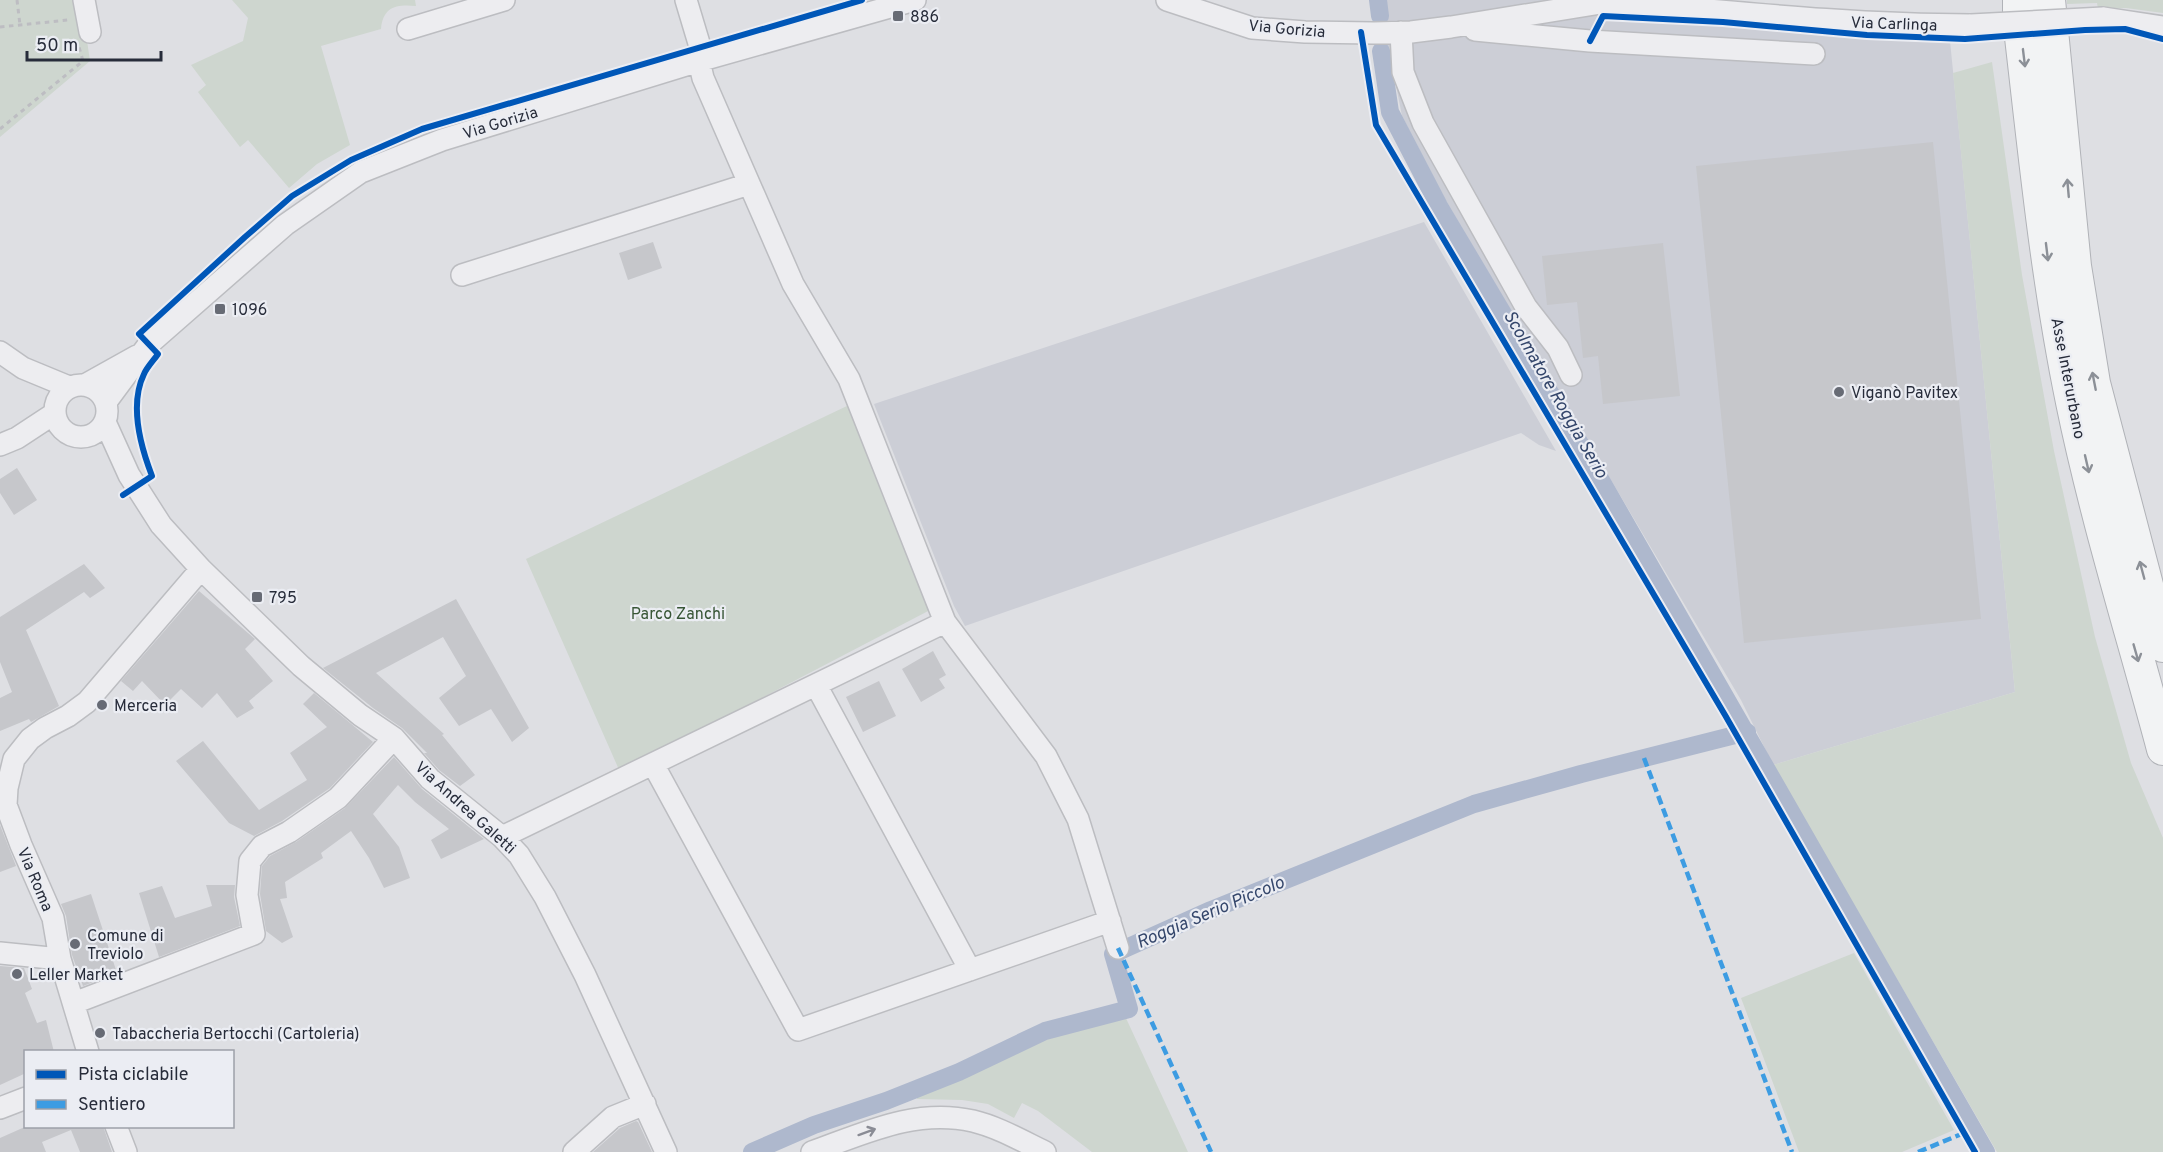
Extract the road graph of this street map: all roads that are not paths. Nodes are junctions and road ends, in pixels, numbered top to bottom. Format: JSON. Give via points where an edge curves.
{"nodes":[{"id":1,"x":84,"y":0,"type":"edge"},
{"id":2,"x":504,"y":0,"type":"edge"},
{"id":3,"x":686,"y":0,"type":"edge"},
{"id":4,"x":915,"y":0,"type":"edge"},
{"id":5,"x":1167,"y":0,"type":"edge"},
{"id":6,"x":2019,"y":0,"type":"edge"},
{"id":7,"x":2049,"y":0,"type":"edge"},
{"id":8,"x":1727,"y":6,"type":"edge"},
{"id":9,"x":1451,"y":27,"type":"junction"},
{"id":10,"x":2163,"y":27,"type":"edge"},
{"id":11,"x":408,"y":29,"type":"dead end"},
{"id":12,"x":1401,"y":32,"type":"junction"},
{"id":13,"x":1374,"y":33,"type":"joint"},
{"id":14,"x":84,"y":36,"type":"road end"},
{"id":15,"x":1815,"y":54,"type":"dead end"},
{"id":16,"x":701,"y":61,"type":"junction"},
{"id":17,"x":749,"y":184,"type":"junction"},
{"id":18,"x":462,"y":275,"type":"dead end"},
{"id":19,"x":0,"y":352,"type":"edge"},
{"id":20,"x":142,"y":352,"type":"junction"},
{"id":21,"x":23,"y":368,"type":"junction"},
{"id":22,"x":1571,"y":375,"type":"dead end"},
{"id":23,"x":77,"y":386,"type":"junction"},
{"id":24,"x":106,"y":412,"type":"junction"},
{"id":25,"x":58,"y":417,"type":"junction"},
{"id":26,"x":87,"y":437,"type":"junction"},
{"id":27,"x":8,"y":442,"type":"edge"},
{"id":28,"x":129,"y":475,"type":"junction"},
{"id":29,"x":201,"y":569,"type":"junction"},
{"id":30,"x":945,"y":622,"type":"junction"},
{"id":31,"x":2163,"y":646,"type":"edge"},
{"id":32,"x":816,"y":685,"type":"junction"},
{"id":33,"x":394,"y":738,"type":"junction"},
{"id":34,"x":2163,"y":748,"type":"edge"},
{"id":35,"x":653,"y":764,"type":"junction"},
{"id":36,"x":3,"y":789,"type":"edge"},
{"id":37,"x":502,"y":837,"type":"junction"},
{"id":38,"x":1110,"y":921,"type":"junction"},
{"id":39,"x":1118,"y":948,"type":"dead end"},
{"id":40,"x":0,"y":952,"type":"edge"},
{"id":41,"x":60,"y":959,"type":"junction"},
{"id":42,"x":970,"y":970,"type":"junction"},
{"id":43,"x":74,"y":1003,"type":"junction"},
{"id":44,"x":87,"y":1050,"type":"edge"},
{"id":45,"x":24,"y":1099,"type":"edge"},
{"id":46,"x":645,"y":1104,"type":"junction"},
{"id":47,"x":0,"y":1108,"type":"edge"},
{"id":48,"x":117,"y":1128,"type":"edge"},
{"id":49,"x":126,"y":1152,"type":"edge"},
{"id":50,"x":574,"y":1152,"type":"edge"},
{"id":51,"x":666,"y":1152,"type":"edge"},
{"id":52,"x":812,"y":1152,"type":"edge"},
{"id":53,"x":1045,"y":1152,"type":"edge"}],
"edges":[{"from":1,"to":14,"type":"street"},
{"from":2,"to":11,"type":"street"},
{"from":3,"to":16,"type":"street"},
{"from":4,"to":16,"type":"street","name":"Via Gorizia"},
{"from":5,"to":13,"type":"street","name":"Via Gorizia","via":[[1252,28]]},
{"from":6,"to":34,"type":"highway","name":"Asse Interurbano","one_way":true,"via":[[2049,274],[2072,402],[2110,565]]},
{"from":31,"to":7,"type":"highway","name":"Asse Interurbano","one_way":true,"via":[[2094,383],[2075,266]]},
{"from":8,"to":9,"type":"street","name":"Via Carlinga","via":[[1601,3]]},
{"from":8,"to":10,"type":"street","name":"Via Carlinga","bridge":true,"via":[[1902,25],[2103,18]]},
{"from":9,"to":12,"type":"street","name":"Via Carlinga"},
{"from":9,"to":15,"type":"street","via":[[1516,36]]},
{"from":12,"to":13,"type":"street","name":"Via Carlinga"},
{"from":12,"to":22,"type":"street","via":[[1403,72],[1423,123],[1526,307],[1558,348]]},
{"from":16,"to":17,"type":"street","via":[[703,78]]},
{"from":16,"to":20,"type":"street","name":"Via Gorizia","via":[[442,140],[361,172],[285,225]]},
{"from":17,"to":18,"type":"street"},
{"from":17,"to":30,"type":"street","via":[[793,284],[849,379]]},
{"from":19,"to":21,"type":"street"},
{"from":20,"to":23,"type":"street","name":"Via Gorizia"},
{"from":20,"to":24,"type":"street","name":"Via Gorizia"},
{"from":21,"to":23,"type":"street"},
{"from":21,"to":25,"type":"street"},
{"from":23,"to":24,"type":"street","via":[[98,390]]},
{"from":23,"to":25,"type":"street","via":[[57,399]]},
{"from":24,"to":26,"type":"street","via":[[94,434]]},
{"from":24,"to":28,"type":"street","name":"Via Andrea Galetti"},
{"from":25,"to":26,"type":"street","via":[[70,435]]},
{"from":25,"to":27,"type":"street"},
{"from":26,"to":28,"type":"street","name":"Via Andrea Galetti"},
{"from":28,"to":29,"type":"street","name":"Via Andrea Galetti","via":[[161,525]]},
{"from":29,"to":33,"type":"street","name":"Via Andrea Galetti","via":[[301,666]]},
{"from":29,"to":36,"type":"street","name":"Via Roma","via":[[87,702],[30,739],[14,759]]},
{"from":30,"to":32,"type":"street"},
{"from":30,"to":38,"type":"street","via":[[1046,756],[1078,819]]},
{"from":32,"to":35,"type":"street"},
{"from":32,"to":42,"type":"street"},
{"from":33,"to":37,"type":"street","name":"Via Andrea Galetti","via":[[430,779]]},
{"from":33,"to":43,"type":"street","via":[[338,798],[262,846],[250,861],[247,895],[254,933]]},
{"from":35,"to":37,"type":"street"},
{"from":35,"to":42,"type":"street","via":[[798,1030]]},
{"from":36,"to":41,"type":"street","name":"Via Roma","via":[[21,845],[53,918]]},
{"from":37,"to":46,"type":"street","name":"Via Andrea Galetti","via":[[519,855],[544,897]]},
{"from":38,"to":39,"type":"street"},
{"from":38,"to":42,"type":"street"},
{"from":40,"to":41,"type":"street"},
{"from":41,"to":43,"type":"street","name":"Via Roma"},
{"from":43,"to":44,"type":"street","name":"Via Roma"},
{"from":45,"to":47,"type":"street"},
{"from":46,"to":50,"type":"street","via":[[613,1117]]},
{"from":46,"to":51,"type":"street","name":"Via Andrea Galetti"},
{"from":48,"to":49,"type":"street"},
{"from":52,"to":53,"type":"street","one_way":true,"via":[[897,1121],[942,1116],[974,1121]]}]}
